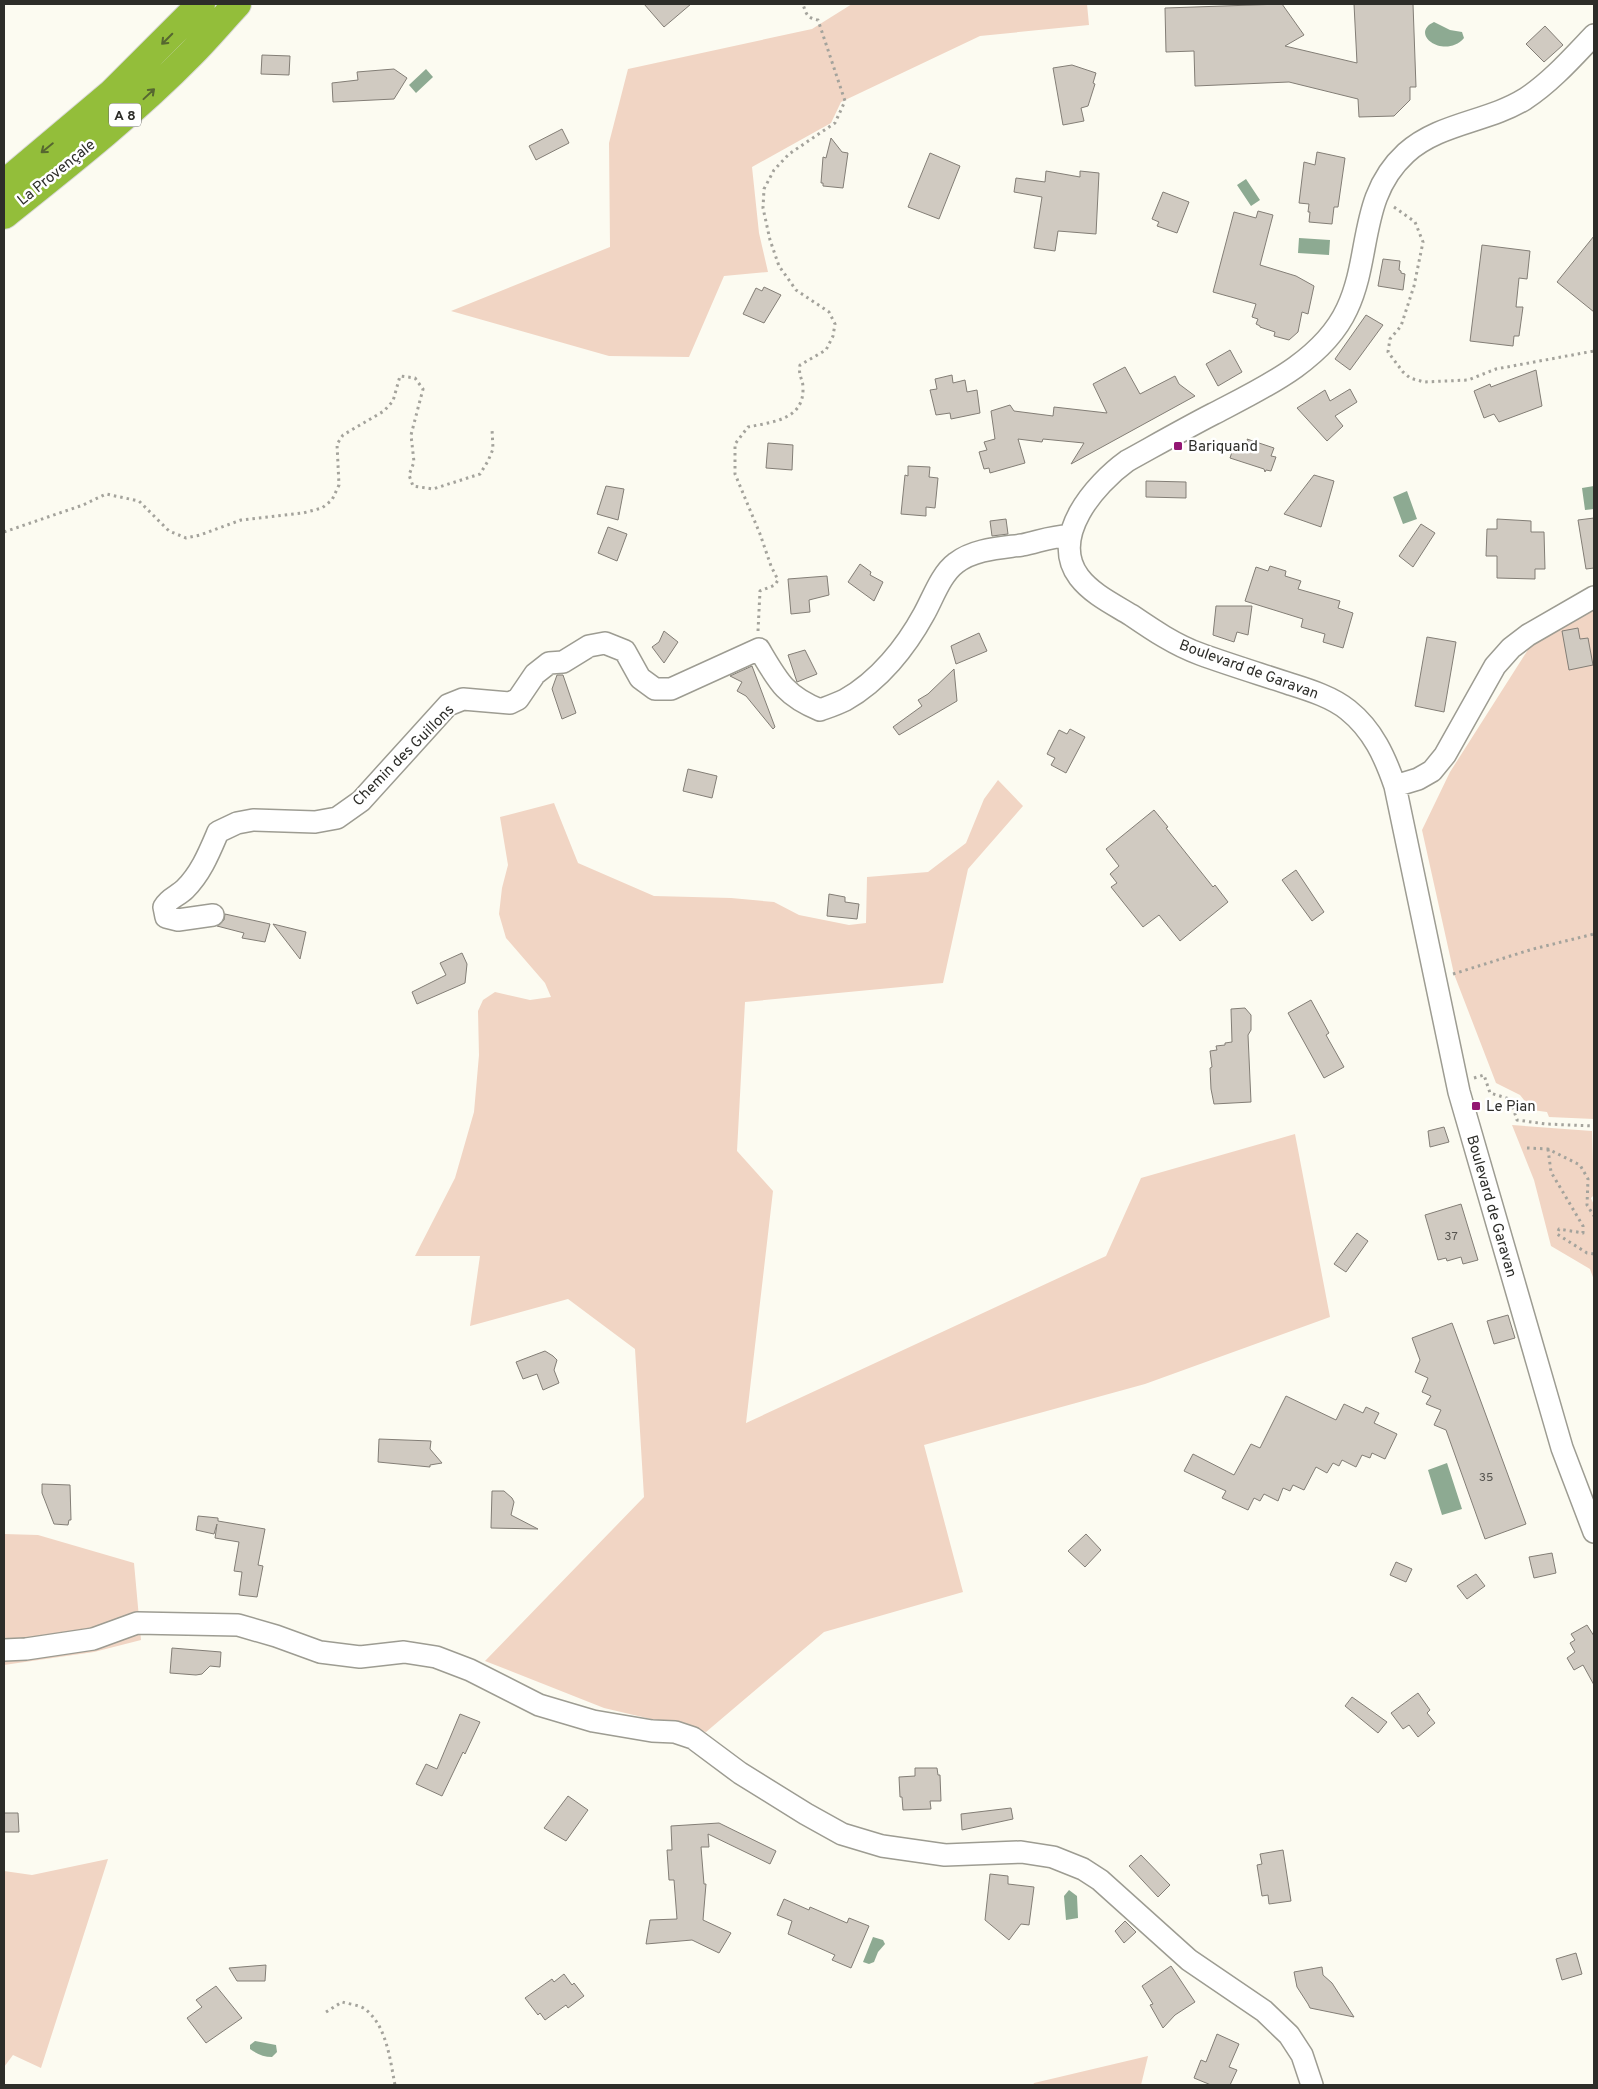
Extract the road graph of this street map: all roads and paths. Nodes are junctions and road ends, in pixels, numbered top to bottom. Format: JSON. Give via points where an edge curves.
{"nodes":[{"id":1,"x":201,"y":4,"type":"edge"},
{"id":2,"x":237,"y":4,"type":"edge"},
{"id":3,"x":803,"y":4,"type":"edge"},
{"id":4,"x":1594,"y":35,"type":"edge"},
{"id":5,"x":4,"y":184,"type":"edge"},
{"id":6,"x":1375,"y":198,"type":"junction"},
{"id":7,"x":4,"y":215,"type":"edge"},
{"id":8,"x":1594,"y":351,"type":"edge"},
{"id":9,"x":492,"y":429,"type":"dead end"},
{"id":10,"x":4,"y":532,"type":"edge"},
{"id":11,"x":1070,"y":536,"type":"junction"},
{"id":12,"x":1594,"y":597,"type":"edge"},
{"id":13,"x":756,"y":643,"type":"junction"},
{"id":14,"x":1396,"y":786,"type":"junction"},
{"id":15,"x":213,"y":915,"type":"dead end"},
{"id":16,"x":1594,"y":934,"type":"edge"},
{"id":17,"x":1434,"y":980,"type":"junction"},
{"id":18,"x":1490,"y":1093,"type":"dead end"},
{"id":19,"x":1594,"y":1126,"type":"edge"},
{"id":20,"x":1527,"y":1148,"type":"dead end"},
{"id":21,"x":1548,"y":1149,"type":"junction"},
{"id":22,"x":1594,"y":1216,"type":"edge"},
{"id":23,"x":1594,"y":1254,"type":"edge"},
{"id":24,"x":1594,"y":1532,"type":"edge"},
{"id":25,"x":4,"y":1650,"type":"edge"},
{"id":26,"x":326,"y":2012,"type":"dead end"},
{"id":27,"x":395,"y":2085,"type":"edge"},
{"id":28,"x":1312,"y":2085,"type":"edge"}],
"edges":[{"from":1,"to":5,"type":"highway","name":"La Provençale","number":"A 8","one_way":true,"via":[[112,93]]},
{"from":7,"to":2,"type":"highway","name":"La Provençale","number":"A 8","one_way":true,"via":[[140,102]]},
{"from":3,"to":13,"type":"path","via":[[807,16],[818,20],[845,101],[835,123],[789,154],[774,170],[764,189],[763,208],[779,266],[796,290],[828,312],[835,324],[826,350],[800,365],[798,375],[803,387],[799,405],[793,414],[748,427],[735,444],[735,474],[778,580],[775,585],[760,591]]},
{"from":4,"to":6,"type":"street","name":"Boulevard de Garavan","via":[[1524,99],[1428,136],[1386,174]]},
{"from":6,"to":8,"type":"path","via":[[1415,222],[1422,242],[1414,286],[1401,326],[1390,338],[1388,352],[1410,378],[1424,382],[1468,380],[1496,369]]},
{"from":6,"to":11,"type":"street","name":"Boulevard de Garavan","via":[[1356,288],[1346,311],[1327,338],[1300,365],[1110,473],[1095,489]]},
{"from":9,"to":10,"type":"path","via":[[493,449],[480,474],[433,489],[413,486],[409,475],[414,462],[411,435],[423,389],[415,378],[400,376],[393,401],[384,411],[343,435],[337,444],[339,485],[332,500],[322,508],[241,520],[186,538],[169,531],[138,501],[106,494],[83,506]]},
{"from":11,"to":13,"type":"street","via":[[1060,535],[983,551],[955,563],[905,645],[877,677],[845,700],[820,710],[800,702],[779,683]]},
{"from":11,"to":14,"type":"street","name":"Boulevard de Garavan","via":[[1069,558],[1079,577],[1094,592],[1143,624],[1182,647],[1318,693],[1348,709],[1371,733]]},
{"from":12,"to":14,"type":"street","via":[[1511,648],[1495,666],[1445,755],[1432,771]]},
{"from":13,"to":15,"type":"street","name":"Chemin des Guillons","via":[[671,689],[654,689],[640,678],[625,651],[605,643],[589,646],[563,662],[549,663],[535,674],[518,699],[510,703],[464,699],[448,705],[361,800],[337,818],[315,822],[254,820],[218,832],[198,875],[164,907],[166,917],[178,920]]},
{"from":14,"to":17,"type":"street","name":"Boulevard de Garavan"},
{"from":16,"to":17,"type":"path"},
{"from":17,"to":24,"type":"street","name":"Boulevard de Garavan","via":[[1459,1092],[1562,1448]]},
{"from":18,"to":19,"type":"path","via":[[1510,1099],[1517,1120]]},
{"from":20,"to":21,"type":"path"},
{"from":21,"to":22,"type":"path","via":[[1580,1165],[1588,1179],[1587,1205]]},
{"from":21,"to":23,"type":"path","via":[[1551,1172],[1583,1226],[1583,1233],[1560,1230],[1557,1234]]},
{"from":25,"to":28,"type":"street","via":[[26,1650],[93,1639],[137,1623],[238,1625],[320,1652],[360,1657],[404,1652],[436,1657],[470,1670],[539,1705],[592,1721],[675,1732],[693,1738],[740,1773],[842,1834],[882,1846],[945,1856],[1021,1852],[1083,1869],[1100,1880],[1189,1960],[1264,2010],[1289,2035],[1302,2055]]},
{"from":26,"to":27,"type":"path","via":[[342,2002],[364,2008],[380,2027]]}]}
